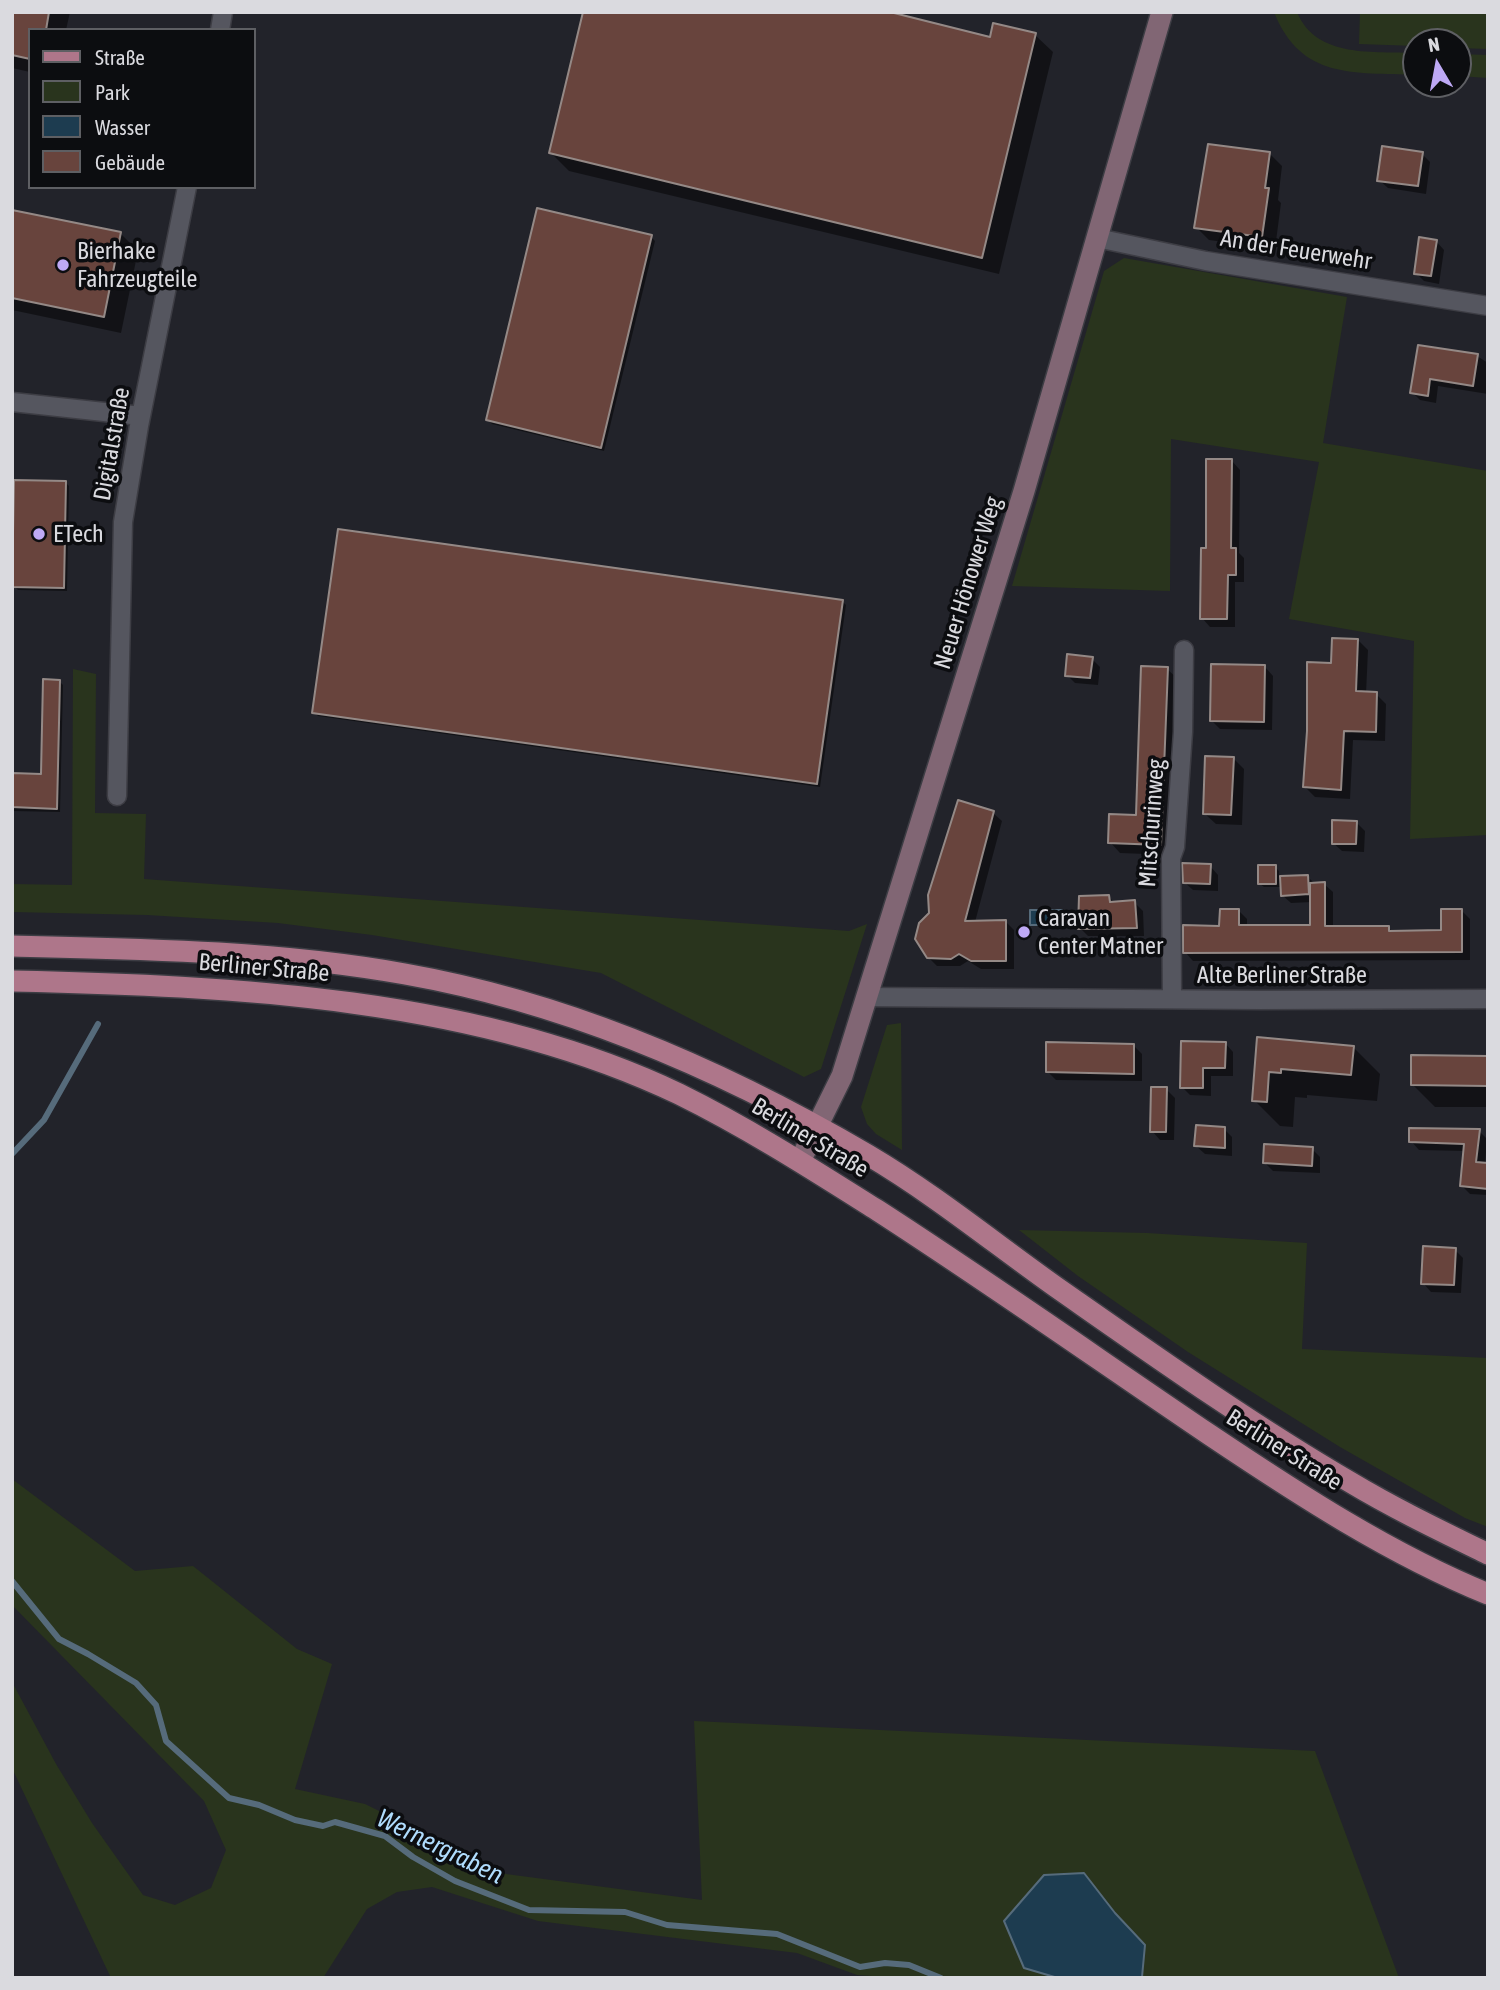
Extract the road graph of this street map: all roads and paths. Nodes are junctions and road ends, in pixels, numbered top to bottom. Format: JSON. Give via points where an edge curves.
{"nodes":[{"id":1,"x":1163,"y":12,"type":"edge"},
{"id":2,"x":187,"y":189,"type":"edge"},
{"id":3,"x":1097,"y":238,"type":"junction"},
{"id":4,"x":1488,"y":306,"type":"edge"},
{"id":5,"x":12,"y":401,"type":"edge"},
{"id":6,"x":141,"y":416,"type":"junction"},
{"id":7,"x":1185,"y":650,"type":"dead end"},
{"id":8,"x":117,"y":796,"type":"dead end"},
{"id":9,"x":12,"y":946,"type":"edge"},
{"id":10,"x":12,"y":982,"type":"edge"},
{"id":11,"x":866,"y":997,"type":"junction"},
{"id":12,"x":1172,"y":999,"type":"junction"},
{"id":13,"x":1488,"y":999,"type":"edge"},
{"id":14,"x":818,"y":1128,"type":"junction"},
{"id":15,"x":800,"y":1161,"type":"junction"},
{"id":16,"x":1488,"y":1555,"type":"edge"},
{"id":17,"x":1488,"y":1594,"type":"edge"}],
"edges":[{"from":1,"to":3,"type":"main road","name":"Neuer Hönower Weg"},
{"from":2,"to":6,"type":"street","name":"Digitalstraße"},
{"from":3,"to":4,"type":"street","name":"An der Feuerwehr","via":[[1206,261]]},
{"from":3,"to":11,"type":"main road","name":"Neuer Hönower Weg","via":[[1024,491]]},
{"from":5,"to":6,"type":"street"},
{"from":6,"to":8,"type":"street","name":"Digitalstraße","via":[[121,552]]},
{"from":7,"to":12,"type":"street","name":"Mitschurinweg","via":[[1183,732],[1171,858]]},
{"from":9,"to":14,"type":"main road","name":"Berliner Straße","via":[[289,959],[402,973],[474,988],[622,1034]]},
{"from":10,"to":15,"type":"main road","name":"Berliner Straße","via":[[290,995],[389,1008],[545,1043],[676,1093]]},
{"from":11,"to":12,"type":"street","name":"Alte Berliner Straße"},
{"from":11,"to":14,"type":"main road","name":"Neuer Hönower Weg","via":[[842,1076]]},
{"from":12,"to":13,"type":"street","name":"Alte Berliner Straße"},
{"from":14,"to":15,"type":"main road","name":"Neuer Hönower Weg"},
{"from":14,"to":16,"type":"main road","name":"Berliner Straße","via":[[964,1218],[1052,1284],[1291,1446],[1408,1515]]},
{"from":15,"to":17,"type":"main road","name":"Berliner Straße","via":[[971,1270],[1268,1473],[1385,1544]]}]}
